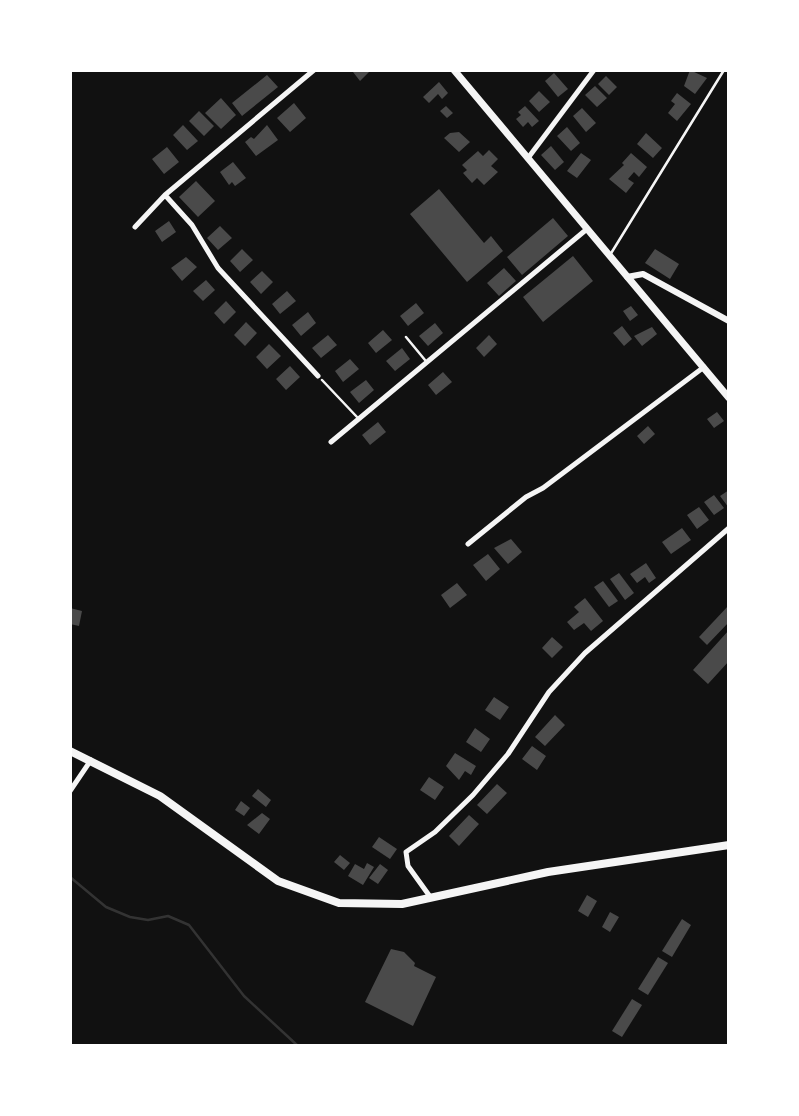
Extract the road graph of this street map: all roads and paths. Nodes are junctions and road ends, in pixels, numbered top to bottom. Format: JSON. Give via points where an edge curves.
{"nodes":[{"id":1,"x":314,"y":70,"type":"edge"},
{"id":2,"x":454,"y":70,"type":"edge"},
{"id":3,"x":594,"y":70,"type":"edge"},
{"id":4,"x":724,"y":70,"type":"edge"},
{"id":5,"x":528,"y":158,"type":"junction"},
{"id":6,"x":164,"y":195,"type":"junction"},
{"id":7,"x":135,"y":228,"type":"dead end"},
{"id":8,"x":587,"y":229,"type":"junction"},
{"id":9,"x":610,"y":256,"type":"junction"},
{"id":10,"x":627,"y":277,"type":"junction"},
{"id":11,"x":729,"y":321,"type":"edge"},
{"id":12,"x":407,"y":337,"type":"dead end"},
{"id":13,"x":427,"y":363,"type":"junction"},
{"id":14,"x":704,"y":366,"type":"junction"},
{"id":15,"x":320,"y":378,"type":"joint"},
{"id":16,"x":729,"y":398,"type":"edge"},
{"id":17,"x":359,"y":420,"type":"junction"},
{"id":18,"x":331,"y":442,"type":"dead end"},
{"id":19,"x":729,"y":528,"type":"edge"},
{"id":20,"x":468,"y":544,"type":"dead end"},
{"id":21,"x":70,"y":751,"type":"edge"},
{"id":22,"x":91,"y":760,"type":"junction"},
{"id":23,"x":70,"y":791,"type":"edge"},
{"id":24,"x":729,"y":845,"type":"edge"},
{"id":25,"x":431,"y":898,"type":"junction"}],
"edges":[{"from":1,"to":6,"type":"street"},
{"from":2,"to":5,"type":"main road"},
{"from":3,"to":5,"type":"street"},
{"from":4,"to":9,"type":"lane"},
{"from":5,"to":8,"type":"main road"},
{"from":6,"to":7,"type":"street"},
{"from":6,"to":15,"type":"street","via":[[191,225],[218,268]]},
{"from":8,"to":9,"type":"main road"},
{"from":8,"to":13,"type":"street"},
{"from":9,"to":10,"type":"main road"},
{"from":10,"to":11,"type":"street","via":[[643,274]]},
{"from":10,"to":14,"type":"main road"},
{"from":12,"to":13,"type":"lane"},
{"from":13,"to":17,"type":"street"},
{"from":14,"to":16,"type":"main road"},
{"from":14,"to":20,"type":"street"},
{"from":15,"to":17,"type":"lane"},
{"from":17,"to":18,"type":"street"},
{"from":19,"to":25,"type":"street","via":[[578,660],[473,795],[435,832],[406,852],[408,866]]},
{"from":21,"to":22,"type":"main road"},
{"from":22,"to":23,"type":"street"},
{"from":22,"to":25,"type":"main road","via":[[160,796],[259,869],[299,891],[373,905]]},
{"from":24,"to":25,"type":"main road","via":[[548,872]]}]}
